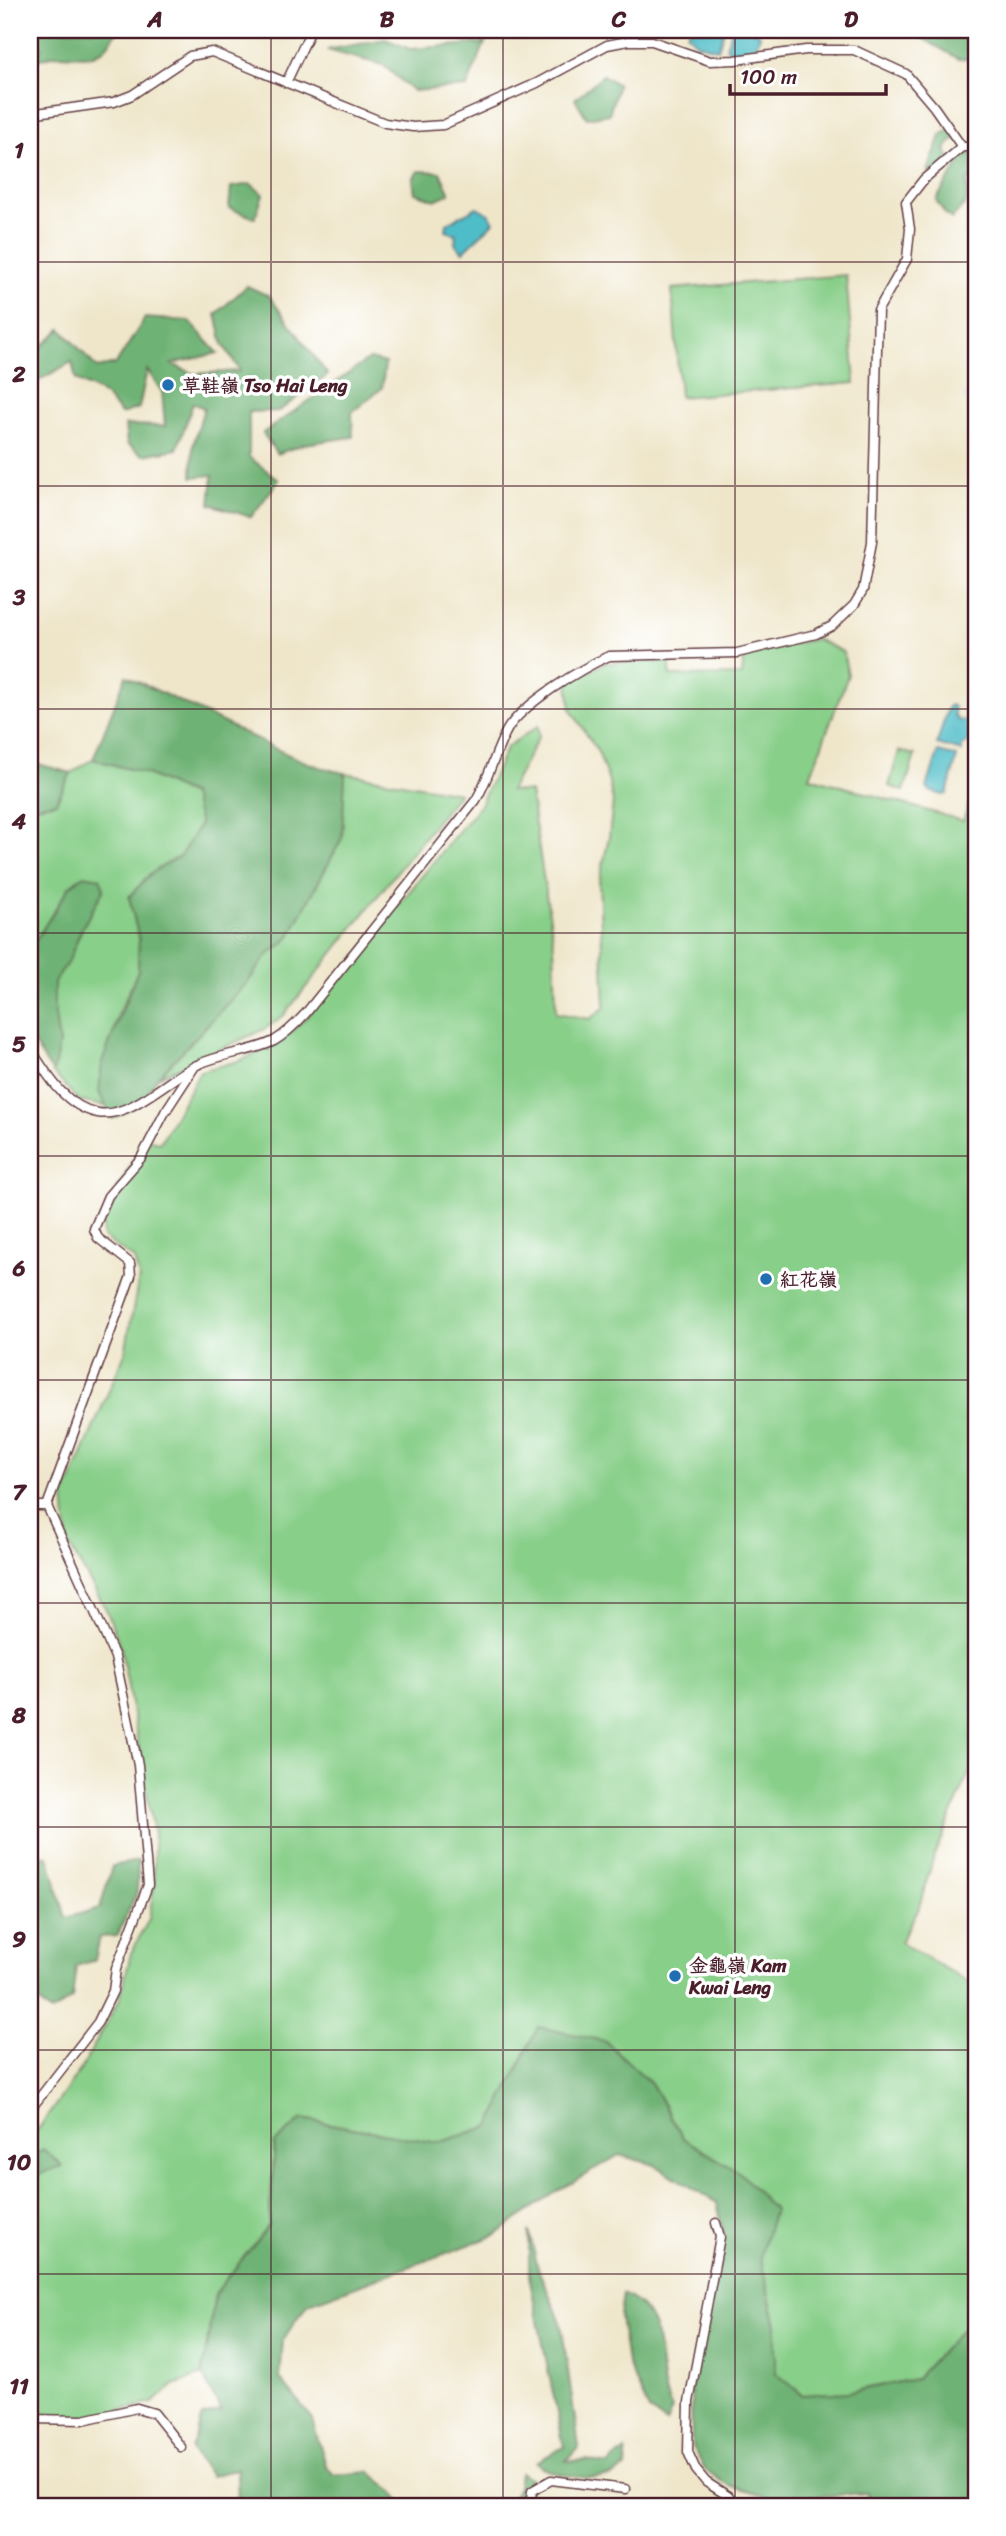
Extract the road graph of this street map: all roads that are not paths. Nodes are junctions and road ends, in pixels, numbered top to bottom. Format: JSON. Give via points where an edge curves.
{"nodes":[{"id":1,"x":311,"y":30,"type":"edge"},
{"id":2,"x":286,"y":83,"type":"junction"},
{"id":3,"x":30,"y":114,"type":"edge"},
{"id":4,"x":962,"y":147,"type":"junction"},
{"id":5,"x":976,"y":147,"type":"edge"},
{"id":6,"x":30,"y":1048,"type":"edge"},
{"id":7,"x":195,"y":1066,"type":"junction"},
{"id":8,"x":30,"y":1506,"type":"edge"},
{"id":9,"x":47,"y":1506,"type":"junction"},
{"id":10,"x":30,"y":2110,"type":"edge"},
{"id":11,"x":716,"y":2223,"type":"dead end"},
{"id":12,"x":30,"y":2419,"type":"edge"},
{"id":13,"x":181,"y":2447,"type":"dead end"},
{"id":14,"x":625,"y":2489,"type":"dead end"},
{"id":15,"x":530,"y":2506,"type":"edge"},
{"id":16,"x":736,"y":2506,"type":"edge"}],
"edges":[{"from":1,"to":2,"type":"street"},
{"from":2,"to":3,"type":"street","via":[[212,52],[190,56],[114,102]]},
{"from":2,"to":4,"type":"street","via":[[385,123],[413,127],[443,125],[471,114],[607,45],[628,41],[652,41],[710,61],[806,50],[854,50],[906,75]]},
{"from":4,"to":5,"type":"street"},
{"from":4,"to":7,"type":"street","via":[[924,179],[906,202],[910,229],[907,259],[878,310],[872,542],[863,590],[854,605],[817,634],[737,653],[609,656],[530,705],[506,733],[476,800],[300,1019],[269,1043]]},
{"from":6,"to":7,"type":"street","via":[[65,1095],[101,1114],[128,1107]]},
{"from":7,"to":9,"type":"street","via":[[141,1158],[107,1196],[94,1229],[131,1263],[131,1276]]},
{"from":8,"to":9,"type":"street"},
{"from":9,"to":10,"type":"street","via":[[115,1657],[138,1765],[148,1885],[98,2022]]},
{"from":11,"to":16,"type":"street","via":[[720,2237],[689,2402],[688,2452],[695,2470]]},
{"from":12,"to":13,"type":"street","via":[[83,2420],[137,2408],[154,2413]]},
{"from":14,"to":15,"type":"street","via":[[551,2480],[532,2491]]}]}
